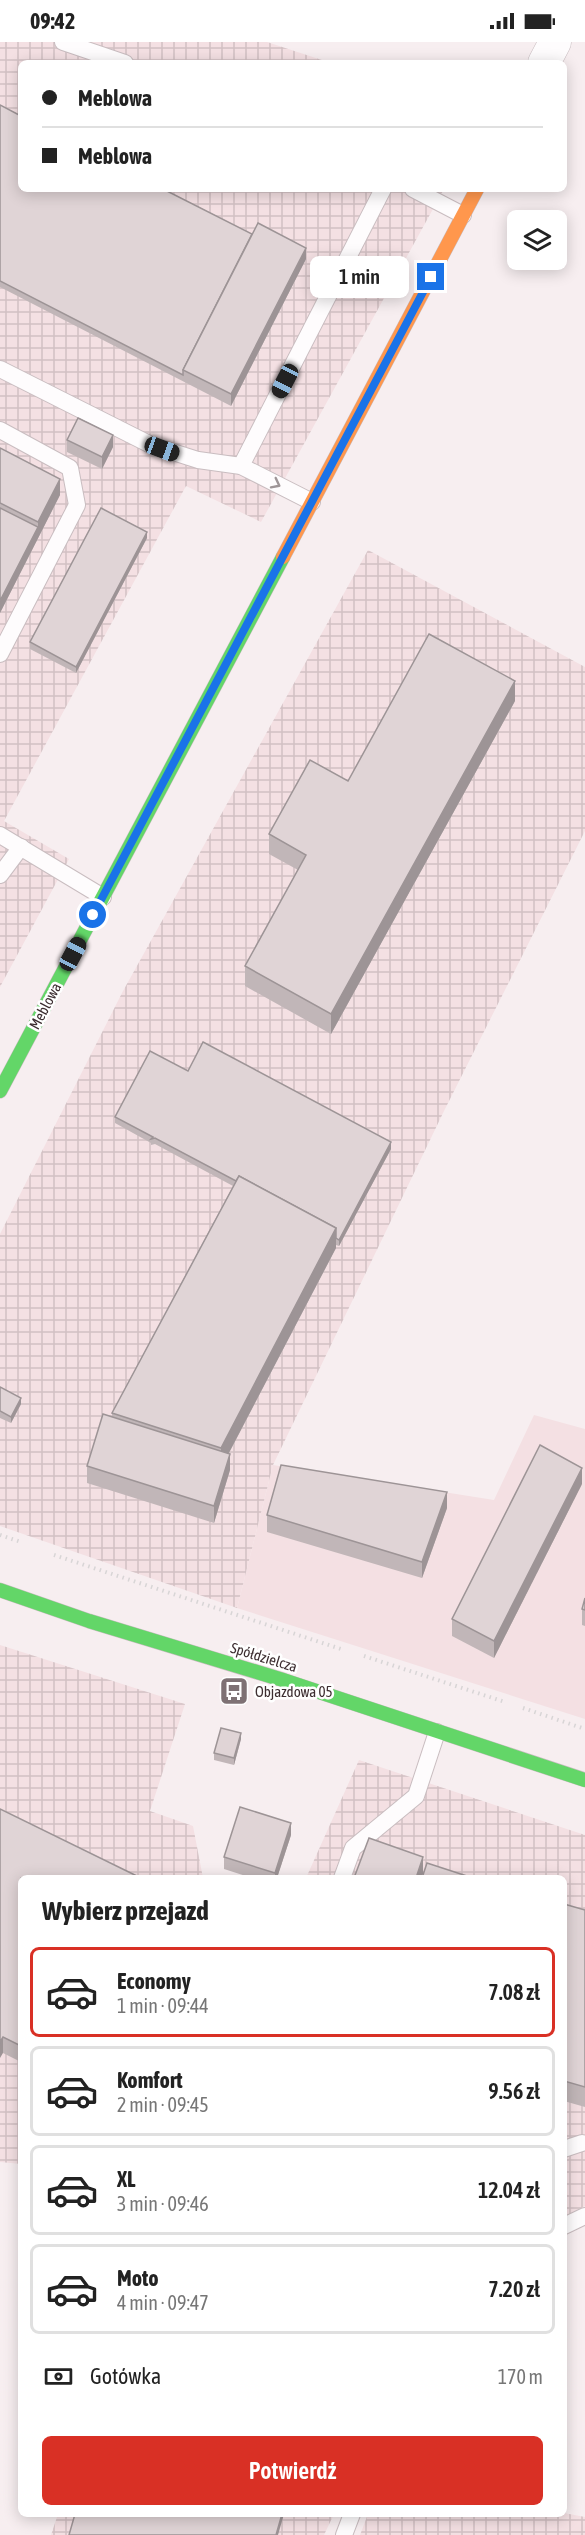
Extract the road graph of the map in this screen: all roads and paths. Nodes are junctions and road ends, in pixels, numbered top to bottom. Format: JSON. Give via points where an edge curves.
{"nodes":[{"id":1,"x":63,"y":42,"type":"edge"},
{"id":2,"x":555,"y":42,"type":"edge"},
{"id":3,"x":116,"y":60,"type":"edge"},
{"id":4,"x":546,"y":60,"type":"edge"},
{"id":5,"x":381,"y":192,"type":"edge"},
{"id":6,"x":420,"y":192,"type":"edge"},
{"id":7,"x":475,"y":192,"type":"edge"},
{"id":8,"x":463,"y":215,"type":"junction"},
{"id":9,"x":0,"y":369,"type":"edge"},
{"id":10,"x":0,"y":430,"type":"edge"},
{"id":11,"x":241,"y":466,"type":"junction"},
{"id":12,"x":312,"y":502,"type":"junction"},
{"id":13,"x":0,"y":654,"type":"edge"},
{"id":14,"x":0,"y":835,"type":"edge"},
{"id":15,"x":21,"y":847,"type":"junction"},
{"id":16,"x":0,"y":875,"type":"edge"},
{"id":17,"x":103,"y":897,"type":"junction"},
{"id":18,"x":0,"y":1091,"type":"edge"},
{"id":19,"x":0,"y":1535,"type":"edge"},
{"id":20,"x":21,"y":1542,"type":"dead end"},
{"id":21,"x":54,"y":1555,"type":"dead end"},
{"id":22,"x":0,"y":1590,"type":"edge"},
{"id":23,"x":344,"y":1650,"type":"dead end"},
{"id":24,"x":364,"y":1656,"type":"dead end"},
{"id":25,"x":505,"y":1702,"type":"dead end"},
{"id":26,"x":522,"y":1708,"type":"dead end"},
{"id":27,"x":585,"y":1729,"type":"edge"},
{"id":28,"x":437,"y":1732,"type":"junction"},
{"id":29,"x":585,"y":1780,"type":"edge"},
{"id":30,"x":343,"y":1875,"type":"edge"},
{"id":31,"x":582,"y":2144,"type":"dead end"},
{"id":32,"x":567,"y":2149,"type":"edge"},
{"id":33,"x":585,"y":2216,"type":"edge"},
{"id":34,"x":567,"y":2225,"type":"edge"},
{"id":35,"x":351,"y":2517,"type":"edge"},
{"id":36,"x":344,"y":2535,"type":"edge"}],
"edges":[{"from":1,"to":3,"type":"lane"},
{"from":2,"to":4,"type":"street"},
{"from":5,"to":11,"type":"lane"},
{"from":6,"to":8,"type":"lane"},
{"from":7,"to":8,"type":"street","name":"Meblowa"},
{"from":8,"to":12,"type":"street","name":"Meblowa"},
{"from":9,"to":11,"type":"lane","via":[[151,445],[198,460]]},
{"from":10,"to":13,"type":"lane","via":[[70,468],[77,505]]},
{"from":11,"to":12,"type":"lane","one_way":true},
{"from":12,"to":17,"type":"street","name":"Meblowa"},
{"from":14,"to":15,"type":"lane"},
{"from":15,"to":16,"type":"lane"},
{"from":15,"to":17,"type":"lane"},
{"from":17,"to":18,"type":"street","name":"Meblowa"},
{"from":19,"to":20,"type":"path"},
{"from":21,"to":23,"type":"path"},
{"from":22,"to":28,"type":"street","name":"Spółdzielcza"},
{"from":24,"to":25,"type":"path"},
{"from":26,"to":27,"type":"path"},
{"from":28,"to":29,"type":"street","name":"Spółdzielcza"},
{"from":28,"to":30,"type":"lane","via":[[416,1796],[353,1848]]},
{"from":31,"to":32,"type":"lane"},
{"from":33,"to":34,"type":"lane"},
{"from":35,"to":36,"type":"lane"}]}
